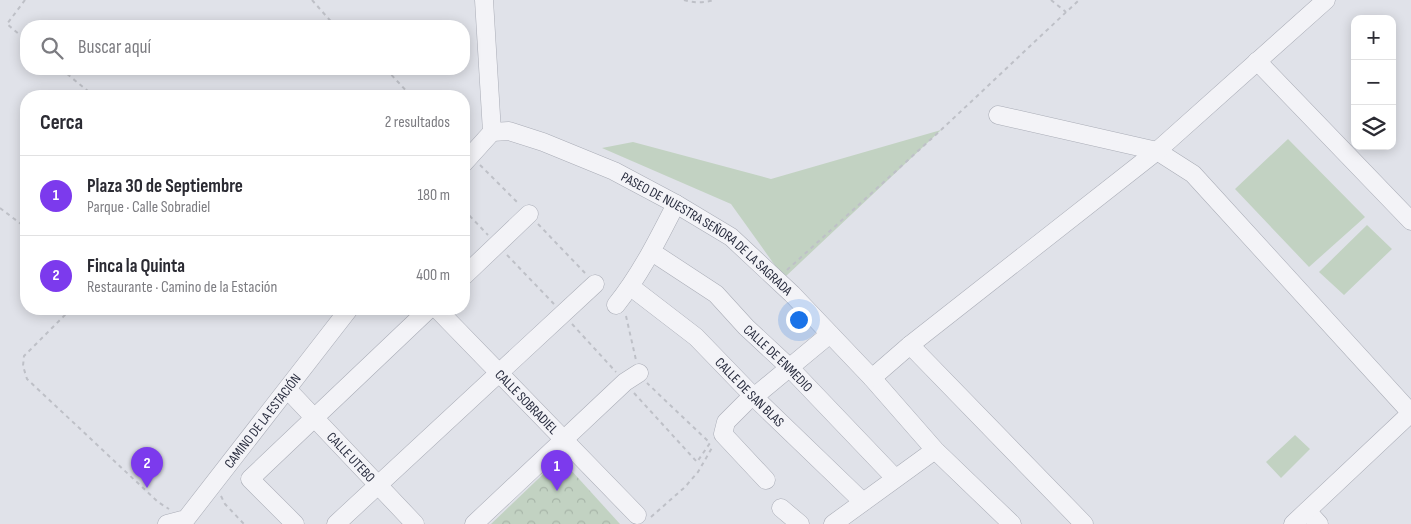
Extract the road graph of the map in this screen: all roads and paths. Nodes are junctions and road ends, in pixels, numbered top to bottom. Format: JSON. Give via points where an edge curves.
{"nodes":[{"id":1,"x":25,"y":0,"type":"edge"},
{"id":2,"x":312,"y":0,"type":"edge"},
{"id":3,"x":484,"y":0,"type":"edge"},
{"id":4,"x":684,"y":0,"type":"edge"},
{"id":5,"x":713,"y":0,"type":"edge"},
{"id":6,"x":1051,"y":0,"type":"edge"},
{"id":7,"x":1079,"y":0,"type":"edge"},
{"id":8,"x":1326,"y":0,"type":"edge"},
{"id":9,"x":1066,"y":12,"type":"junction"},
{"id":10,"x":330,"y":20,"type":"edge"},
{"id":11,"x":20,"y":35,"type":"edge"},
{"id":12,"x":1256,"y":62,"type":"junction"},
{"id":13,"x":68,"y":75,"type":"edge"},
{"id":14,"x":392,"y":75,"type":"edge"},
{"id":15,"x":87,"y":90,"type":"edge"},
{"id":16,"x":405,"y":90,"type":"edge"},
{"id":17,"x":998,"y":115,"type":"dead end"},
{"id":18,"x":492,"y":132,"type":"junction"},
{"id":19,"x":1157,"y":152,"type":"junction"},
{"id":20,"x":470,"y":156,"type":"edge"},
{"id":21,"x":470,"y":162,"type":"edge"},
{"id":22,"x":676,"y":204,"type":"junction"},
{"id":23,"x":0,"y":208,"type":"edge"},
{"id":24,"x":529,"y":214,"type":"junction"},
{"id":25,"x":470,"y":216,"type":"edge"},
{"id":26,"x":1411,"y":221,"type":"edge"},
{"id":27,"x":20,"y":223,"type":"edge"},
{"id":28,"x":497,"y":244,"type":"junction"},
{"id":29,"x":652,"y":252,"type":"junction"},
{"id":30,"x":470,"y":270,"type":"edge"},
{"id":31,"x":779,"y":282,"type":"junction"},
{"id":32,"x":595,"y":284,"type":"joint"},
{"id":33,"x":631,"y":287,"type":"junction"},
{"id":34,"x":616,"y":305,"type":"joint"},
{"id":35,"x":564,"y":314,"type":"junction"},
{"id":36,"x":65,"y":315,"type":"edge"},
{"id":37,"x":344,"y":315,"type":"edge"},
{"id":38,"x":423,"y":315,"type":"edge"},
{"id":39,"x":443,"y":315,"type":"edge"},
{"id":40,"x":830,"y":334,"type":"junction"},
{"id":41,"x":910,"y":346,"type":"junction"},
{"id":42,"x":789,"y":367,"type":"junction"},
{"id":43,"x":500,"y":374,"type":"junction"},
{"id":44,"x":632,"y":378,"type":"junction"},
{"id":45,"x":872,"y":378,"type":"junction"},
{"id":46,"x":288,"y":390,"type":"junction"},
{"id":47,"x":753,"y":396,"type":"junction"},
{"id":48,"x":1411,"y":413,"type":"edge"},
{"id":49,"x":314,"y":418,"type":"junction"},
{"id":50,"x":564,"y":440,"type":"junction"},
{"id":51,"x":712,"y":446,"type":"dead end"},
{"id":52,"x":934,"y":450,"type":"junction"},
{"id":53,"x":231,"y":461,"type":"junction"},
{"id":54,"x":895,"y":478,"type":"junction"},
{"id":55,"x":250,"y":479,"type":"junction"},
{"id":56,"x":766,"y":480,"type":"dead end"},
{"id":57,"x":214,"y":483,"type":"junction"},
{"id":58,"x":379,"y":486,"type":"junction"},
{"id":59,"x":863,"y":502,"type":"junction"},
{"id":60,"x":781,"y":508,"type":"dead end"},
{"id":61,"x":1306,"y":511,"type":"junction"},
{"id":62,"x":644,"y":516,"type":"joint"},
{"id":63,"x":188,"y":521,"type":"edge"},
{"id":64,"x":167,"y":524,"type":"edge"},
{"id":65,"x":244,"y":524,"type":"edge"},
{"id":66,"x":295,"y":524,"type":"edge"},
{"id":67,"x":336,"y":524,"type":"edge"},
{"id":68,"x":415,"y":524,"type":"edge"},
{"id":69,"x":474,"y":524,"type":"edge"},
{"id":70,"x":800,"y":524,"type":"edge"},
{"id":71,"x":833,"y":524,"type":"edge"},
{"id":72,"x":1012,"y":524,"type":"edge"},
{"id":73,"x":1084,"y":524,"type":"edge"},
{"id":74,"x":1293,"y":524,"type":"edge"},
{"id":75,"x":1319,"y":524,"type":"edge"}],
"edges":[{"from":1,"to":11,"type":"path","via":[[7,24]]},
{"from":2,"to":10,"type":"path"},
{"from":3,"to":18,"type":"street"},
{"from":4,"to":5,"type":"path"},
{"from":6,"to":9,"type":"path"},
{"from":7,"to":9,"type":"path"},
{"from":8,"to":12,"type":"street"},
{"from":9,"to":31,"type":"path","via":[[789,266]]},
{"from":12,"to":19,"type":"street"},
{"from":12,"to":26,"type":"street"},
{"from":13,"to":15,"type":"path"},
{"from":14,"to":16,"type":"path"},
{"from":17,"to":19,"type":"street"},
{"from":18,"to":20,"type":"street"},
{"from":18,"to":22,"type":"street","name":"PASEO DE NUESTRA SEÑORA DE LA SAGRADA","via":[[509,131],[543,142],[614,171]]},
{"from":19,"to":41,"type":"street"},
{"from":19,"to":48,"type":"street","via":[[1193,174]]},
{"from":21,"to":24,"type":"path"},
{"from":22,"to":29,"type":"street"},
{"from":22,"to":31,"type":"street","name":"PASEO DE NUESTRA SEÑORA DE LA SAGRADA","via":[[731,237]]},
{"from":23,"to":27,"type":"path"},
{"from":24,"to":28,"type":"street"},
{"from":24,"to":32,"type":"path"},
{"from":25,"to":28,"type":"path"},
{"from":28,"to":30,"type":"street"},
{"from":28,"to":35,"type":"path"},
{"from":29,"to":33,"type":"street"},
{"from":29,"to":42,"type":"street","name":"CALLE DE ENMEDIO","via":[[716,294]]},
{"from":31,"to":40,"type":"street","name":"PASEO DE NUESTRA SEÑORA DE LA SAGRADA"},
{"from":32,"to":35,"type":"street"},
{"from":33,"to":34,"type":"street"},
{"from":33,"to":47,"type":"street","name":"CALLE DE SAN BLAS","via":[[696,338]]},
{"from":34,"to":44,"type":"path","via":[[626,315]]},
{"from":35,"to":43,"type":"street"},
{"from":35,"to":44,"type":"path"},
{"from":36,"to":63,"type":"path","via":[[24,356],[27,379],[158,502]]},
{"from":37,"to":46,"type":"street","name":"CAMINO DE LA ESTACIÓN"},
{"from":38,"to":49,"type":"street"},
{"from":39,"to":43,"type":"street","name":"CALLE SOBRADIEL"},
{"from":40,"to":42,"type":"street"},
{"from":40,"to":45,"type":"street","name":"PASEO DE NUESTRA SEÑORA DE LA SAGRADA"},
{"from":41,"to":45,"type":"street"},
{"from":41,"to":73,"type":"street"},
{"from":42,"to":47,"type":"street"},
{"from":42,"to":54,"type":"street","name":"CALLE DE ENMEDIO"},
{"from":43,"to":50,"type":"street","name":"CALLE SOBRADIEL"},
{"from":43,"to":58,"type":"street"},
{"from":44,"to":44,"type":"path","via":[[640,376],[710,443],[697,462]]},
{"from":44,"to":50,"type":"street"},
{"from":45,"to":52,"type":"street","name":"PASEO DE NUESTRA SEÑORA DE LA SAGRADA"},
{"from":46,"to":49,"type":"street","name":"CALLE UTEBO"},
{"from":46,"to":53,"type":"street","name":"CAMINO DE LA ESTACIÓN"},
{"from":47,"to":56,"type":"street","via":[[726,422],[723,434]]},
{"from":47,"to":59,"type":"street","name":"CALLE DE SAN BLAS"},
{"from":48,"to":61,"type":"street"},
{"from":49,"to":55,"type":"street"},
{"from":49,"to":58,"type":"street","name":"CALLE UTEBO"},
{"from":50,"to":62,"type":"street","name":"CALLE SOBRADIEL"},
{"from":50,"to":69,"type":"street"},
{"from":51,"to":62,"type":"path","via":[[698,472],[685,486]]},
{"from":52,"to":54,"type":"street"},
{"from":52,"to":72,"type":"street","name":"PASEO DE NUESTRA SEÑORA DE LA SAGRADA"},
{"from":53,"to":55,"type":"street"},
{"from":53,"to":57,"type":"street","name":"CAMINO DE LA ESTACIÓN"},
{"from":54,"to":59,"type":"street"},
{"from":55,"to":66,"type":"street"},
{"from":57,"to":63,"type":"street","name":"CAMINO DE LA ESTACIÓN"},
{"from":57,"to":65,"type":"path","via":[[225,504]]},
{"from":58,"to":67,"type":"street"},
{"from":58,"to":68,"type":"street","name":"CALLE UTEBO"},
{"from":59,"to":71,"type":"street"},
{"from":60,"to":70,"type":"street"},
{"from":61,"to":74,"type":"street"},
{"from":61,"to":75,"type":"street"},
{"from":63,"to":64,"type":"street"}]}
